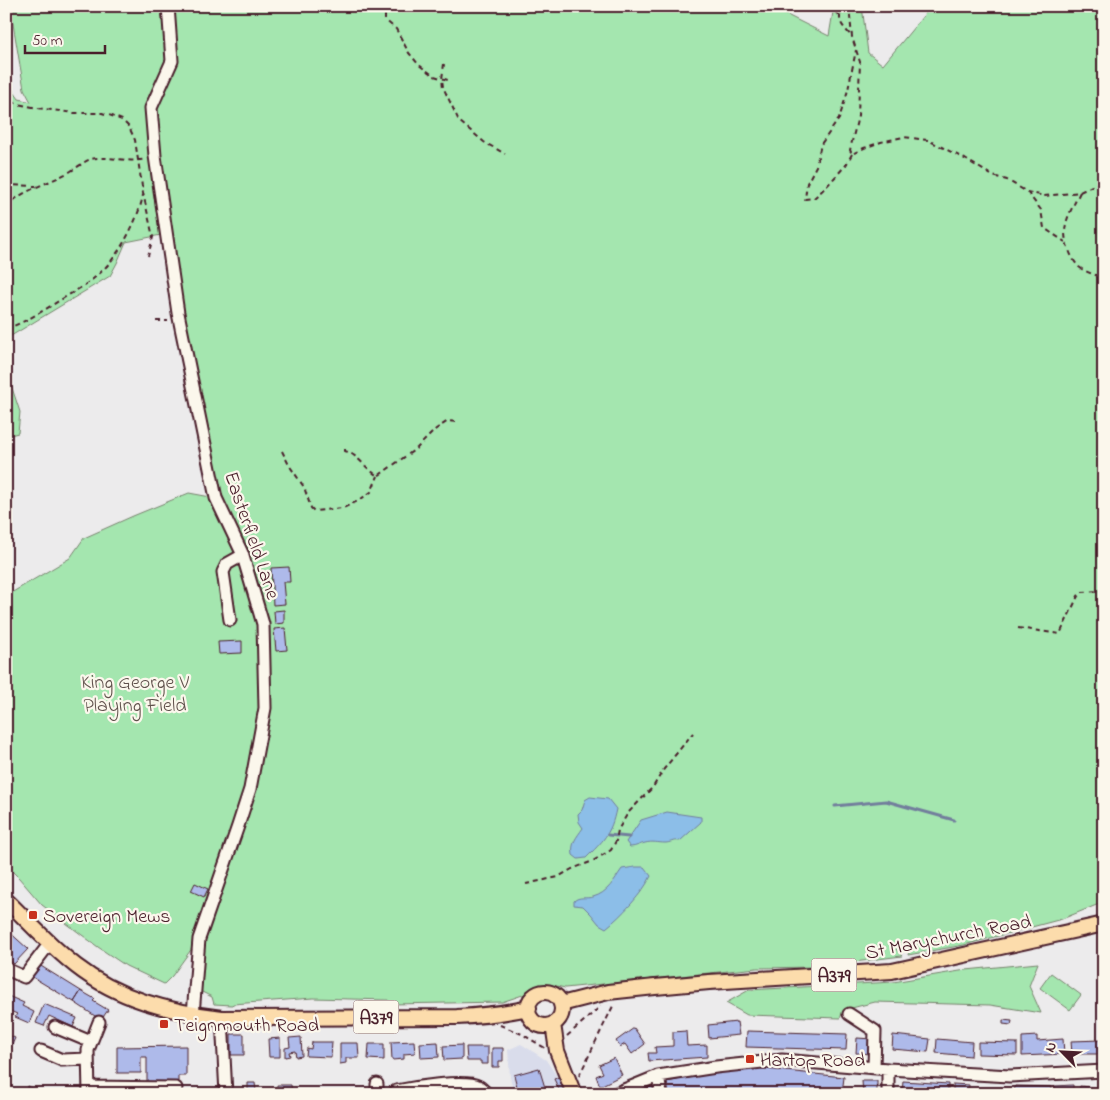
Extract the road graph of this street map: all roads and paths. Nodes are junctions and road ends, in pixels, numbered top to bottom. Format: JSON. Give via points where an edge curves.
{"nodes":[{"id":1,"x":168,"y":6,"type":"edge"},
{"id":2,"x":385,"y":6,"type":"edge"},
{"id":3,"x":828,"y":6,"type":"edge"},
{"id":4,"x":844,"y":6,"type":"edge"},
{"id":5,"x":849,"y":6,"type":"edge"},
{"id":6,"x":839,"y":15,"type":"junction"},
{"id":7,"x":852,"y":37,"type":"junction"},
{"id":8,"x":856,"y":49,"type":"junction"},
{"id":9,"x":444,"y":64,"type":"dead end"},
{"id":10,"x":442,"y":79,"type":"junction"},
{"id":11,"x":448,"y":80,"type":"dead end"},
{"id":12,"x":6,"y":94,"type":"edge"},
{"id":13,"x":10,"y":97,"type":"junction"},
{"id":14,"x":6,"y":103,"type":"edge"},
{"id":15,"x":505,"y":154,"type":"dead end"},
{"id":16,"x":852,"y":154,"type":"junction"},
{"id":17,"x":139,"y":161,"type":"junction"},
{"id":18,"x":6,"y":180,"type":"edge"},
{"id":19,"x":1104,"y":183,"type":"edge"},
{"id":20,"x":6,"y":184,"type":"edge"},
{"id":21,"x":37,"y":186,"type":"junction"},
{"id":22,"x":6,"y":192,"type":"edge"},
{"id":23,"x":1027,"y":192,"type":"junction"},
{"id":24,"x":1080,"y":192,"type":"junction"},
{"id":25,"x":143,"y":193,"type":"junction"},
{"id":26,"x":6,"y":206,"type":"edge"},
{"id":27,"x":1066,"y":242,"type":"junction"},
{"id":28,"x":148,"y":256,"type":"dead end"},
{"id":29,"x":1104,"y":278,"type":"edge"},
{"id":30,"x":6,"y":329,"type":"edge"},
{"id":31,"x":456,"y":422,"type":"dead end"},
{"id":32,"x":344,"y":449,"type":"dead end"},
{"id":33,"x":282,"y":451,"type":"dead end"},
{"id":34,"x":378,"y":476,"type":"junction"},
{"id":35,"x":243,"y":555,"type":"junction"},
{"id":36,"x":1104,"y":591,"type":"edge"},
{"id":37,"x":230,"y":620,"type":"dead end"},
{"id":38,"x":1018,"y":628,"type":"dead end"},
{"id":39,"x":693,"y":733,"type":"dead end"},
{"id":40,"x":526,"y":884,"type":"dead end"},
{"id":41,"x":6,"y":900,"type":"edge"},
{"id":42,"x":1104,"y":924,"type":"edge"},
{"id":43,"x":50,"y":943,"type":"junction"},
{"id":44,"x":6,"y":969,"type":"edge"},
{"id":45,"x":620,"y":991,"type":"junction"},
{"id":46,"x":606,"y":1003,"type":"dead end"},
{"id":47,"x":561,"y":1004,"type":"junction"},
{"id":48,"x":529,"y":1008,"type":"junction"},
{"id":49,"x":850,"y":1014,"type":"dead end"},
{"id":50,"x":193,"y":1015,"type":"junction"},
{"id":51,"x":478,"y":1016,"type":"junction"},
{"id":52,"x":222,"y":1018,"type":"junction"},
{"id":53,"x":99,"y":1022,"type":"dead end"},
{"id":54,"x":553,"y":1024,"type":"junction"},
{"id":55,"x":55,"y":1027,"type":"dead end"},
{"id":56,"x":91,"y":1042,"type":"junction"},
{"id":57,"x":556,"y":1048,"type":"junction"},
{"id":58,"x":41,"y":1051,"type":"dead end"},
{"id":59,"x":88,"y":1059,"type":"junction"},
{"id":60,"x":874,"y":1068,"type":"junction"},
{"id":61,"x":888,"y":1069,"type":"junction"},
{"id":62,"x":1104,"y":1071,"type":"edge"},
{"id":63,"x":658,"y":1076,"type":"junction"},
{"id":64,"x":176,"y":1088,"type":"dead end"},
{"id":65,"x":89,"y":1090,"type":"edge"},
{"id":66,"x":132,"y":1091,"type":"edge"},
{"id":67,"x":396,"y":1092,"type":"dead end"},
{"id":68,"x":573,"y":1092,"type":"edge"},
{"id":69,"x":226,"y":1094,"type":"edge"},
{"id":70,"x":487,"y":1094,"type":"edge"},
{"id":71,"x":614,"y":1094,"type":"edge"},
{"id":72,"x":661,"y":1094,"type":"edge"},
{"id":73,"x":888,"y":1094,"type":"edge"}],
"edges":[{"from":1,"to":35,"type":"street","name":"Easterfield Lane","via":[[172,61],[151,108],[158,176],[179,321],[216,498]]},
{"from":2,"to":10,"type":"path","via":[[385,20],[396,29],[419,65]]},
{"from":3,"to":6,"type":"path"},
{"from":4,"to":6,"type":"path"},
{"from":5,"to":7,"type":"path"},
{"from":6,"to":7,"type":"path","via":[[841,25]]},
{"from":7,"to":8,"type":"path"},
{"from":8,"to":16,"type":"path","via":[[860,62],[858,116],[850,150]]},
{"from":8,"to":16,"type":"path","via":[[839,119],[821,144],[816,166],[807,183],[805,199],[814,198],[826,187]]},
{"from":9,"to":10,"type":"path"},
{"from":10,"to":11,"type":"path"},
{"from":10,"to":15,"type":"path","via":[[459,121]]},
{"from":12,"to":13,"type":"path"},
{"from":13,"to":14,"type":"path"},
{"from":13,"to":17,"type":"path","via":[[17,104],[74,113],[102,113],[122,120],[135,140]]},
{"from":16,"to":23,"type":"path","via":[[881,142],[903,138],[928,140]]},
{"from":17,"to":21,"type":"path","via":[[88,159],[71,171]]},
{"from":17,"to":25,"type":"path"},
{"from":18,"to":20,"type":"path"},
{"from":19,"to":24,"type":"path"},
{"from":20,"to":21,"type":"path"},
{"from":20,"to":22,"type":"path"},
{"from":21,"to":26,"type":"path"},
{"from":23,"to":24,"type":"path","via":[[1044,196]]},
{"from":23,"to":27,"type":"path","via":[[1040,210],[1044,228]]},
{"from":24,"to":27,"type":"path","via":[[1066,224]]},
{"from":25,"to":28,"type":"path","via":[[153,237]]},
{"from":25,"to":30,"type":"path","via":[[131,230],[105,269],[59,301]]},
{"from":27,"to":29,"type":"path","via":[[1080,268]]},
{"from":31,"to":34,"type":"path","via":[[448,421],[436,429],[418,448]]},
{"from":32,"to":34,"type":"path"},
{"from":33,"to":34,"type":"path","via":[[314,511],[342,508],[358,501],[371,492]]},
{"from":35,"to":37,"type":"street","via":[[227,564],[224,572]]},
{"from":35,"to":50,"type":"street","name":"Easterfield Lane","via":[[263,624],[265,708],[250,789],[199,939]]},
{"from":36,"to":38,"type":"path","via":[[1082,592],[1060,634]]},
{"from":39,"to":40,"type":"path","via":[[653,787],[628,813],[611,850],[558,877]]},
{"from":41,"to":43,"type":"main road","number":"A379"},
{"from":42,"to":45,"type":"main road","name":"St Marychurch Road","number":"A379","via":[[892,971]]},
{"from":43,"to":44,"type":"street","via":[[24,977]]},
{"from":43,"to":50,"type":"main road","number":"A379","via":[[76,966],[116,990],[155,1006]]},
{"from":45,"to":47,"type":"main road","name":"St Marychurch Road","number":"A379"},
{"from":45,"to":68,"type":"path"},
{"from":46,"to":57,"type":"path"},
{"from":47,"to":48,"type":"main road","via":[[554,995],[543,993],[533,998]]},
{"from":47,"to":54,"type":"main road","via":[[562,1013]]},
{"from":48,"to":51,"type":"main road","number":"A379"},
{"from":48,"to":54,"type":"main road","via":[[534,1022],[543,1026]]},
{"from":49,"to":60,"type":"street","via":[[875,1030]]},
{"from":50,"to":52,"type":"main road","number":"A379"},
{"from":51,"to":52,"type":"main road","number":"A379"},
{"from":51,"to":57,"type":"path","via":[[522,1034],[544,1048]]},
{"from":52,"to":69,"type":"street"},
{"from":53,"to":56,"type":"street"},
{"from":54,"to":57,"type":"main road"},
{"from":55,"to":56,"type":"street"},
{"from":56,"to":59,"type":"street"},
{"from":57,"to":68,"type":"main road"},
{"from":58,"to":59,"type":"street","via":[[62,1060]]},
{"from":59,"to":65,"type":"street"},
{"from":60,"to":61,"type":"street"},
{"from":60,"to":63,"type":"street","via":[[782,1060]]},
{"from":61,"to":62,"type":"street","via":[[1010,1076]]},
{"from":61,"to":73,"type":"street"},
{"from":63,"to":71,"type":"street"},
{"from":63,"to":72,"type":"street"},
{"from":64,"to":66,"type":"street"},
{"from":65,"to":66,"type":"street"},
{"from":67,"to":70,"type":"street","via":[[421,1086],[468,1084],[478,1086]]}]}
